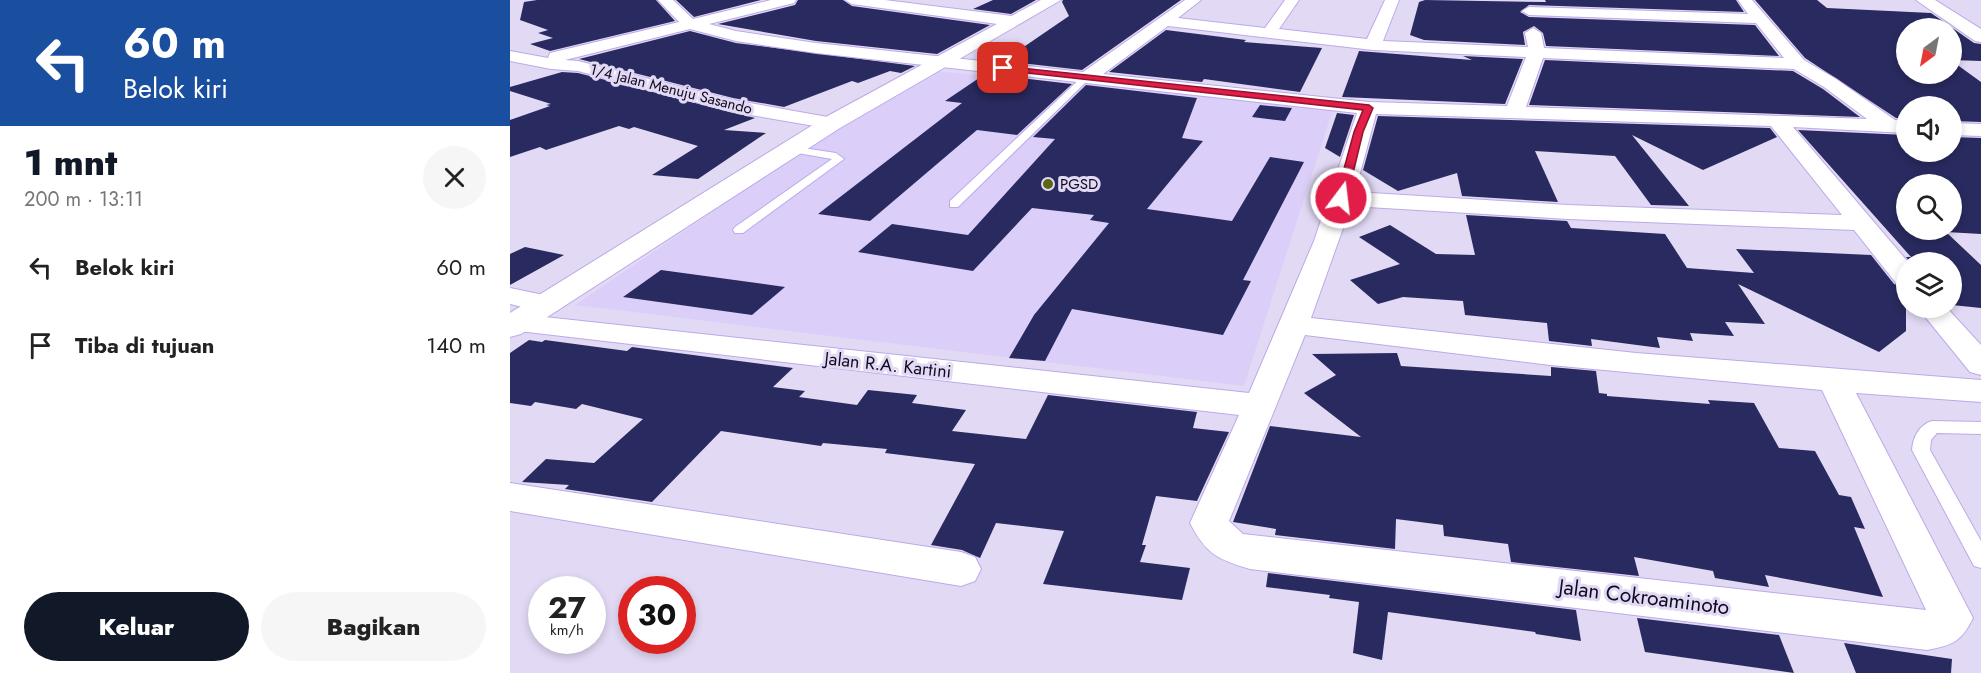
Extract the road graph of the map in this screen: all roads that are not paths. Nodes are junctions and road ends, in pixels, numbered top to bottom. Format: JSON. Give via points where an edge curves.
{"nodes":[{"id":1,"x":665,"y":0,"type":"edge"},
{"id":2,"x":789,"y":0,"type":"edge"},
{"id":3,"x":852,"y":0,"type":"edge"},
{"id":4,"x":1053,"y":0,"type":"edge"},
{"id":5,"x":1194,"y":0,"type":"edge"},
{"id":6,"x":1292,"y":0,"type":"edge"},
{"id":7,"x":1392,"y":0,"type":"edge"},
{"id":8,"x":1745,"y":0,"type":"edge"},
{"id":9,"x":1924,"y":0,"type":"edge"},
{"id":10,"x":1528,"y":6,"type":"edge"},
{"id":11,"x":1760,"y":19,"type":"junction"},
{"id":12,"x":1012,"y":21,"type":"junction"},
{"id":13,"x":1163,"y":21,"type":"junction"},
{"id":14,"x":690,"y":24,"type":"junction"},
{"id":15,"x":1269,"y":33,"type":"junction"},
{"id":16,"x":1981,"y":37,"type":"edge"},
{"id":17,"x":1373,"y":45,"type":"junction"},
{"id":18,"x":1537,"y":51,"type":"junction"},
{"id":19,"x":510,"y":56,"type":"edge"},
{"id":20,"x":939,"y":62,"type":"junction"},
{"id":21,"x":545,"y":63,"type":"junction"},
{"id":22,"x":1798,"y":64,"type":"junction"},
{"id":23,"x":519,"y":74,"type":"dead end"},
{"id":24,"x":1087,"y":77,"type":"junction"},
{"id":25,"x":1369,"y":108,"type":"junction"},
{"id":26,"x":1514,"y":112,"type":"junction"},
{"id":27,"x":1778,"y":120,"type":"junction"},
{"id":28,"x":832,"y":123,"type":"junction"},
{"id":29,"x":1896,"y":125,"type":"edge"},
{"id":30,"x":1896,"y":127,"type":"edge"},
{"id":31,"x":1962,"y":129,"type":"edge"},
{"id":32,"x":1981,"y":130,"type":"edge"},
{"id":33,"x":790,"y":149,"type":"junction"},
{"id":34,"x":1341,"y":198,"type":"junction"},
{"id":35,"x":954,"y":204,"type":"dead end"},
{"id":36,"x":1861,"y":223,"type":"junction"},
{"id":37,"x":739,"y":230,"type":"dead end"},
{"id":38,"x":1896,"y":265,"type":"edge"},
{"id":39,"x":548,"y":304,"type":"joint"},
{"id":40,"x":512,"y":316,"type":"edge"},
{"id":41,"x":1941,"y":318,"type":"edge"},
{"id":42,"x":1292,"y":324,"type":"junction"},
{"id":43,"x":1981,"y":365,"type":"edge"},
{"id":44,"x":1834,"y":382,"type":"junction"},
{"id":45,"x":1981,"y":391,"type":"edge"},
{"id":46,"x":1260,"y":406,"type":"junction"},
{"id":47,"x":1981,"y":428,"type":"edge"},
{"id":48,"x":510,"y":497,"type":"edge"},
{"id":49,"x":1981,"y":560,"type":"edge"},
{"id":50,"x":961,"y":569,"type":"dead end"}],
"edges":[{"from":1,"to":14,"type":"street"},
{"from":2,"to":14,"type":"street"},
{"from":3,"to":12,"type":"street"},
{"from":4,"to":12,"type":"street"},
{"from":5,"to":13,"type":"street"},
{"from":6,"to":15,"type":"street"},
{"from":7,"to":17,"type":"street"},
{"from":8,"to":11,"type":"street"},
{"from":9,"to":16,"type":"street"},
{"from":10,"to":11,"type":"street"},
{"from":10,"to":18,"type":"street"},
{"from":11,"to":22,"type":"street"},
{"from":12,"to":20,"type":"street"},
{"from":13,"to":15,"type":"street"},
{"from":13,"to":24,"type":"street"},
{"from":14,"to":20,"type":"street","via":[[736,36]]},
{"from":14,"to":21,"type":"street"},
{"from":15,"to":17,"type":"street"},
{"from":17,"to":18,"type":"street"},
{"from":18,"to":22,"type":"street"},
{"from":18,"to":26,"type":"street"},
{"from":19,"to":21,"type":"street","name":"1/4 Jalan Menuju Sasando"},
{"from":20,"to":24,"type":"street"},
{"from":20,"to":28,"type":"street"},
{"from":21,"to":23,"type":"street"},
{"from":21,"to":28,"type":"street","name":"1/4 Jalan Menuju Sasando","via":[[578,66],[733,106]]},
{"from":22,"to":29,"type":"street"},
{"from":24,"to":25,"type":"street"},
{"from":24,"to":35,"type":"lane"},
{"from":25,"to":26,"type":"street"},
{"from":25,"to":34,"type":"street"},
{"from":26,"to":27,"type":"street"},
{"from":27,"to":30,"type":"street"},
{"from":27,"to":36,"type":"street"},
{"from":28,"to":33,"type":"street"},
{"from":31,"to":32,"type":"street"},
{"from":33,"to":37,"type":"lane","via":[[839,159]]},
{"from":33,"to":39,"type":"street"},
{"from":34,"to":36,"type":"street","via":[[1568,212]]},
{"from":34,"to":42,"type":"street"},
{"from":36,"to":38,"type":"street"},
{"from":39,"to":40,"type":"street"},
{"from":40,"to":46,"type":"street","name":"Jalan R.A. Kartini"},
{"from":41,"to":43,"type":"street"},
{"from":42,"to":44,"type":"street","via":[[1409,340]]},
{"from":42,"to":46,"type":"street"},
{"from":44,"to":45,"type":"street"},
{"from":44,"to":46,"type":"street","name":"Jalan Cokroaminoto","via":[[1951,618],[1943,627],[1927,630],[1230,547],[1219,539],[1209,523]]},
{"from":47,"to":49,"type":"lane","via":[[1932,428],[1922,439],[1922,450]]},
{"from":48,"to":50,"type":"street"}]}
